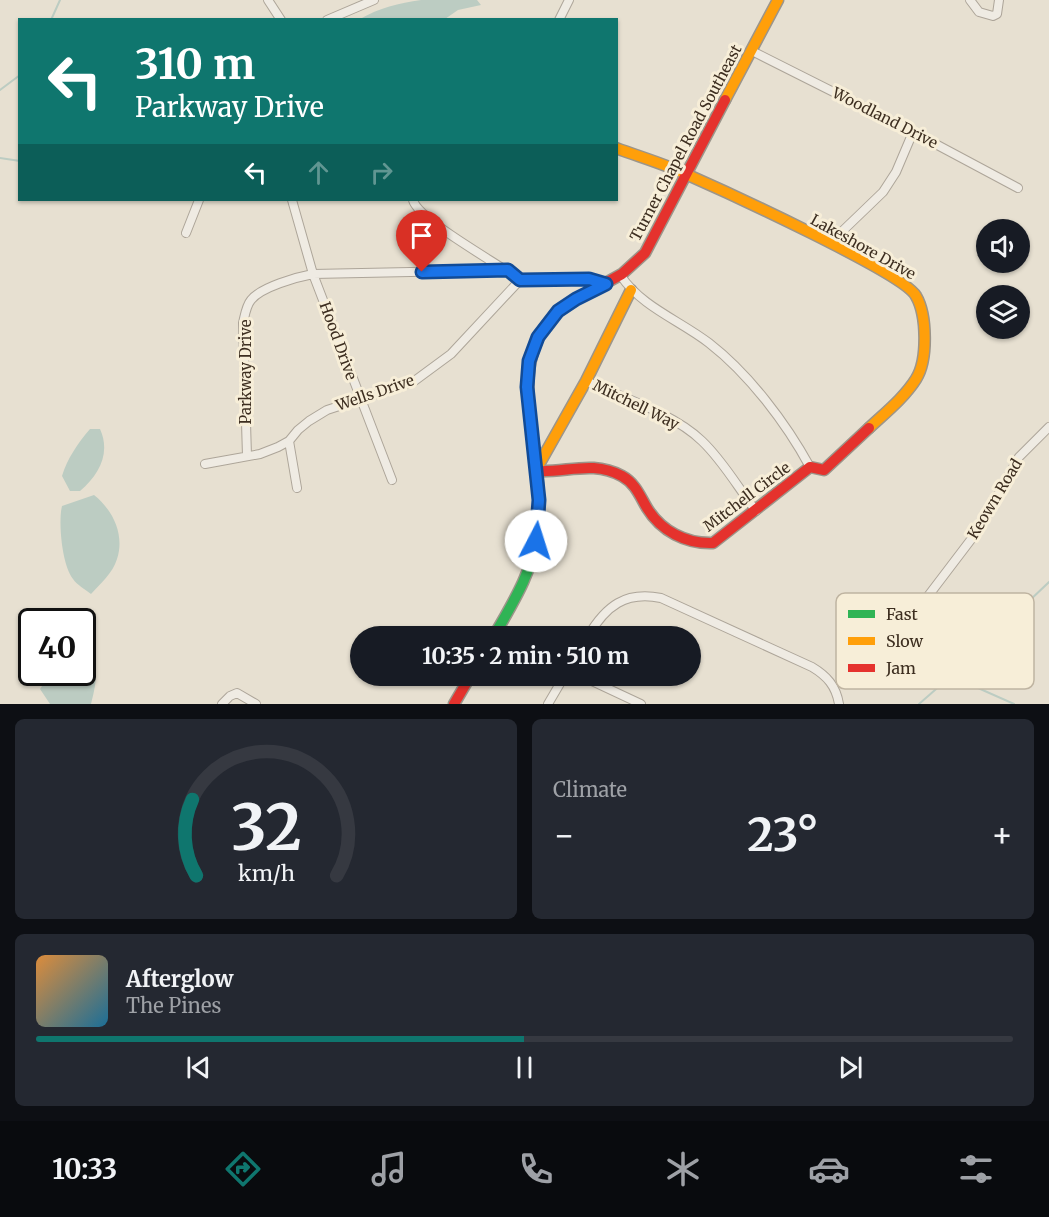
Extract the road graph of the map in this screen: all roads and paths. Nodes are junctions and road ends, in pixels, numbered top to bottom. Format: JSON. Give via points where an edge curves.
{"nodes":[{"id":1,"x":268,"y":0,"type":"edge"},
{"id":2,"x":374,"y":0,"type":"edge"},
{"id":3,"x":568,"y":0,"type":"edge"},
{"id":4,"x":778,"y":0,"type":"edge"},
{"id":5,"x":970,"y":0,"type":"edge"},
{"id":6,"x":999,"y":0,"type":"edge"},
{"id":7,"x":280,"y":18,"type":"edge"},
{"id":8,"x":332,"y":18,"type":"edge"},
{"id":9,"x":560,"y":18,"type":"edge"},
{"id":10,"x":752,"y":51,"type":"junction"},
{"id":11,"x":913,"y":132,"type":"junction"},
{"id":12,"x":618,"y":149,"type":"edge"},
{"id":13,"x":687,"y":174,"type":"junction"},
{"id":14,"x":1018,"y":188,"type":"dead end"},
{"id":15,"x":199,"y":201,"type":"edge"},
{"id":16,"x":292,"y":201,"type":"edge"},
{"id":17,"x":413,"y":201,"type":"edge"},
{"id":18,"x":186,"y":233,"type":"dead end"},
{"id":19,"x":830,"y":243,"type":"junction"},
{"id":20,"x":508,"y":270,"type":"junction"},
{"id":21,"x":313,"y":274,"type":"junction"},
{"id":22,"x":621,"y":276,"type":"junction"},
{"id":23,"x":520,"y":280,"type":"junction"},
{"id":24,"x":606,"y":284,"type":"junction"},
{"id":25,"x":631,"y":290,"type":"junction"},
{"id":26,"x":586,"y":381,"type":"junction"},
{"id":27,"x":360,"y":399,"type":"junction"},
{"id":28,"x":1049,"y":427,"type":"edge"},
{"id":29,"x":289,"y":441,"type":"junction"},
{"id":30,"x":247,"y":456,"type":"junction"},
{"id":31,"x":205,"y":464,"type":"dead end"},
{"id":32,"x":810,"y":467,"type":"junction"},
{"id":33,"x":536,"y":471,"type":"junction"},
{"id":34,"x":392,"y":480,"type":"dead end"},
{"id":35,"x":297,"y":488,"type":"dead end"},
{"id":36,"x":756,"y":511,"type":"junction"},
{"id":37,"x":930,"y":593,"type":"edge"},
{"id":38,"x":503,"y":626,"type":"edge"},
{"id":39,"x":595,"y":626,"type":"edge"},
{"id":40,"x":465,"y":686,"type":"edge"},
{"id":41,"x":559,"y":686,"type":"edge"},
{"id":42,"x":603,"y":686,"type":"edge"},
{"id":43,"x":222,"y":704,"type":"edge"},
{"id":44,"x":256,"y":704,"type":"edge"},
{"id":45,"x":454,"y":704,"type":"edge"},
{"id":46,"x":548,"y":704,"type":"edge"},
{"id":47,"x":641,"y":704,"type":"edge"},
{"id":48,"x":839,"y":704,"type":"edge"}],
"edges":[{"from":1,"to":7,"type":"street"},
{"from":2,"to":8,"type":"street"},
{"from":3,"to":9,"type":"street"},
{"from":4,"to":10,"type":"street","name":"Turner Chapel Road Southeast"},
{"from":5,"to":6,"type":"street","via":[[988,16],[997,14]]},
{"from":10,"to":11,"type":"street","name":"Woodland Drive"},
{"from":10,"to":13,"type":"street","name":"Turner Chapel Road Southeast"},
{"from":11,"to":14,"type":"street","name":"Woodland Drive"},
{"from":11,"to":19,"type":"street","via":[[883,192]]},
{"from":12,"to":13,"type":"street","name":"Lakeshore Drive"},
{"from":13,"to":19,"type":"street","name":"Lakeshore Drive"},
{"from":13,"to":22,"type":"street","name":"Turner Chapel Road Southeast","via":[[645,253]]},
{"from":15,"to":18,"type":"street"},
{"from":16,"to":21,"type":"street","name":"Hood Drive"},
{"from":17,"to":20,"type":"street","via":[[420,212],[437,225]]},
{"from":19,"to":32,"type":"street","name":"Lakeshore Drive","via":[[899,280],[915,293],[923,312],[923,355],[916,378],[898,401],[824,470]]},
{"from":20,"to":21,"type":"street","name":"Parkway Drive"},
{"from":20,"to":23,"type":"street"},
{"from":21,"to":27,"type":"street","name":"Hood Drive"},
{"from":21,"to":30,"type":"street","name":"Parkway Drive","via":[[260,293],[246,309],[243,323]]},
{"from":22,"to":24,"type":"street","name":"Turner Chapel Road Southeast"},
{"from":22,"to":25,"type":"street","name":"Mitchell Circle"},
{"from":23,"to":24,"type":"street","via":[[589,279]]},
{"from":23,"to":27,"type":"street","name":"Wells Drive","via":[[431,369],[413,382]]},
{"from":24,"to":33,"type":"street","name":"Turner Chapel Road Southeast","via":[[558,311],[531,354],[527,387]]},
{"from":25,"to":26,"type":"street"},
{"from":25,"to":32,"type":"street","name":"Mitchell Circle","via":[[709,343],[733,365],[780,418]]},
{"from":26,"to":33,"type":"street"},
{"from":26,"to":36,"type":"street","name":"Mitchell Way","via":[[662,415],[702,441]]},
{"from":27,"to":29,"type":"street","name":"Wells Drive","via":[[327,410]]},
{"from":27,"to":34,"type":"street","name":"Hood Drive"},
{"from":28,"to":37,"type":"street","name":"Keown Road","via":[[1019,457],[979,529]]},
{"from":29,"to":30,"type":"street","name":"Wells Drive"},
{"from":29,"to":35,"type":"street"},
{"from":30,"to":31,"type":"street","name":"Wells Drive"},
{"from":32,"to":36,"type":"street","name":"Mitchell Circle"},
{"from":33,"to":36,"type":"street","name":"Mitchell Circle","via":[[582,467],[624,476],[663,527],[701,545],[713,543]]},
{"from":33,"to":38,"type":"street","name":"Turner Chapel Road Southeast","via":[[539,508],[533,556]]},
{"from":39,"to":48,"type":"street","via":[[606,611],[620,602],[644,596],[668,601],[812,667],[830,682]]},
{"from":40,"to":45,"type":"street"},
{"from":41,"to":46,"type":"street"},
{"from":42,"to":47,"type":"street"},
{"from":43,"to":44,"type":"street","via":[[237,693]]}]}
